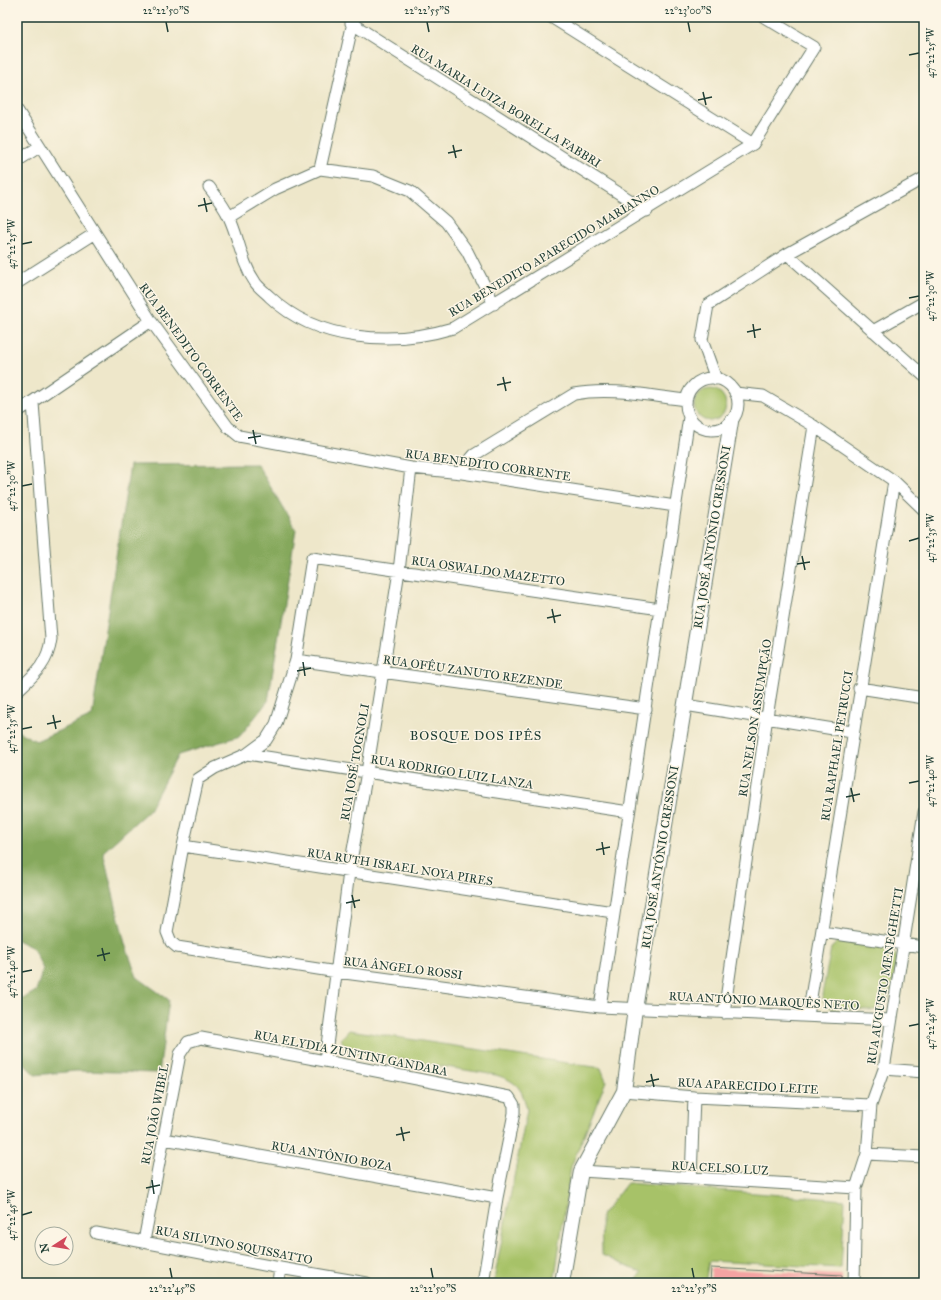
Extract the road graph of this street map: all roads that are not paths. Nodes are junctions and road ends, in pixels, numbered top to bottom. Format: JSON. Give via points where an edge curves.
{"nodes":[{"id":1,"x":551,"y":17,"type":"edge"},
{"id":2,"x":764,"y":17,"type":"edge"},
{"id":3,"x":353,"y":20,"type":"edge"},
{"id":4,"x":17,"y":110,"type":"edge"},
{"id":5,"x":753,"y":144,"type":"junction"},
{"id":6,"x":39,"y":147,"type":"junction"},
{"id":7,"x":17,"y":161,"type":"edge"},
{"id":8,"x":320,"y":169,"type":"junction"},
{"id":9,"x":924,"y":178,"type":"edge"},
{"id":10,"x":209,"y":187,"type":"dead end"},
{"id":11,"x":647,"y":211,"type":"junction"},
{"id":12,"x":229,"y":217,"type":"junction"},
{"id":13,"x":94,"y":234,"type":"junction"},
{"id":14,"x":787,"y":254,"type":"junction"},
{"id":15,"x":17,"y":283,"type":"edge"},
{"id":16,"x":924,"y":302,"type":"edge"},
{"id":17,"x":494,"y":304,"type":"junction"},
{"id":18,"x":151,"y":321,"type":"junction"},
{"id":19,"x":873,"y":331,"type":"junction"},
{"id":20,"x":924,"y":376,"type":"edge"},
{"id":21,"x":716,"y":379,"type":"junction"},
{"id":22,"x":735,"y":392,"type":"junction"},
{"id":23,"x":686,"y":400,"type":"junction"},
{"id":24,"x":33,"y":402,"type":"junction"},
{"id":25,"x":17,"y":412,"type":"edge"},
{"id":26,"x":690,"y":417,"type":"junction"},
{"id":27,"x":731,"y":422,"type":"junction"},
{"id":28,"x":814,"y":426,"type":"junction"},
{"id":29,"x":411,"y":468,"type":"junction"},
{"id":30,"x":462,"y":473,"type":"junction"},
{"id":31,"x":894,"y":481,"type":"junction"},
{"id":32,"x":675,"y":506,"type":"junction"},
{"id":33,"x":924,"y":510,"type":"edge"},
{"id":34,"x":399,"y":571,"type":"junction"},
{"id":35,"x":660,"y":609,"type":"junction"},
{"id":36,"x":296,"y":660,"type":"junction"},
{"id":37,"x":384,"y":673,"type":"junction"},
{"id":38,"x":859,"y":688,"type":"junction"},
{"id":39,"x":17,"y":691,"type":"edge"},
{"id":40,"x":924,"y":698,"type":"edge"},
{"id":41,"x":685,"y":705,"type":"junction"},
{"id":42,"x":646,"y":709,"type":"junction"},
{"id":43,"x":768,"y":717,"type":"junction"},
{"id":44,"x":852,"y":732,"type":"junction"},
{"id":45,"x":247,"y":754,"type":"junction"},
{"id":46,"x":368,"y":772,"type":"junction"},
{"id":47,"x":629,"y":812,"type":"junction"},
{"id":48,"x":924,"y":812,"type":"edge"},
{"id":49,"x":183,"y":846,"type":"junction"},
{"id":50,"x":919,"y":864,"type":"edge"},
{"id":51,"x":349,"y":872,"type":"junction"},
{"id":52,"x":613,"y":912,"type":"junction"},
{"id":53,"x":822,"y":932,"type":"junction"},
{"id":54,"x":903,"y":943,"type":"junction"},
{"id":55,"x":924,"y":947,"type":"edge"},
{"id":56,"x":337,"y":972,"type":"junction"},
{"id":57,"x":600,"y":1007,"type":"junction"},
{"id":58,"x":635,"y":1009,"type":"junction"},
{"id":59,"x":724,"y":1013,"type":"junction"},
{"id":60,"x":808,"y":1016,"type":"junction"},
{"id":61,"x":891,"y":1020,"type":"junction"},
{"id":62,"x":188,"y":1042,"type":"joint"},
{"id":63,"x":325,"y":1061,"type":"junction"},
{"id":64,"x":884,"y":1069,"type":"junction"},
{"id":65,"x":924,"y":1072,"type":"edge"},
{"id":66,"x":624,"y":1091,"type":"junction"},
{"id":67,"x":694,"y":1097,"type":"junction"},
{"id":68,"x":871,"y":1105,"type":"junction"},
{"id":69,"x":164,"y":1139,"type":"junction"},
{"id":70,"x":867,"y":1154,"type":"junction"},
{"id":71,"x":924,"y":1157,"type":"edge"},
{"id":72,"x":581,"y":1171,"type":"junction"},
{"id":73,"x":691,"y":1179,"type":"junction"},
{"id":74,"x":856,"y":1188,"type":"junction"},
{"id":75,"x":497,"y":1198,"type":"junction"},
{"id":76,"x":96,"y":1233,"type":"dead end"},
{"id":77,"x":144,"y":1241,"type":"junction"},
{"id":78,"x":280,"y":1268,"type":"junction"},
{"id":79,"x":278,"y":1283,"type":"edge"},
{"id":80,"x":367,"y":1283,"type":"edge"},
{"id":81,"x":483,"y":1283,"type":"edge"},
{"id":82,"x":562,"y":1283,"type":"edge"},
{"id":83,"x":854,"y":1283,"type":"edge"}],
"edges":[{"from":1,"to":5,"type":"street"},
{"from":2,"to":5,"type":"street","name":"RUA BENEDITO APARECIDO MARIANNO","via":[[814,47]]},
{"from":3,"to":8,"type":"street"},
{"from":3,"to":11,"type":"street","name":"RUA MARIA LUIZA BORELLA FABBRI"},
{"from":4,"to":6,"type":"street","name":"RUA BENEDITO CORRENTE"},
{"from":5,"to":11,"type":"street","name":"RUA BENEDITO APARECIDO MARIANNO"},
{"from":6,"to":7,"type":"street"},
{"from":6,"to":13,"type":"street","name":"RUA BENEDITO CORRENTE"},
{"from":8,"to":12,"type":"street","via":[[275,189]]},
{"from":8,"to":17,"type":"street","via":[[373,176],[410,191],[446,222],[467,251]]},
{"from":9,"to":14,"type":"street"},
{"from":10,"to":12,"type":"street","name":"RUA BENEDITO APARECIDO MARIANNO"},
{"from":11,"to":17,"type":"street","name":"RUA BENEDITO APARECIDO MARIANNO"},
{"from":12,"to":17,"type":"street","name":"RUA BENEDITO APARECIDO MARIANNO","via":[[240,253],[255,282],[294,315],[331,331],[372,337],[419,336],[453,328]]},
{"from":13,"to":15,"type":"street"},
{"from":13,"to":18,"type":"street","name":"RUA BENEDITO CORRENTE"},
{"from":14,"to":19,"type":"street"},
{"from":14,"to":21,"type":"street","via":[[708,305],[702,340]]},
{"from":16,"to":19,"type":"street"},
{"from":18,"to":24,"type":"street"},
{"from":18,"to":29,"type":"street","name":"RUA BENEDITO CORRENTE","via":[[228,427],[239,436]]},
{"from":19,"to":20,"type":"street"},
{"from":21,"to":22,"type":"street","via":[[730,386]]},
{"from":21,"to":23,"type":"street","via":[[700,381]]},
{"from":22,"to":27,"type":"street","via":[[738,408]]},
{"from":22,"to":28,"type":"street","via":[[763,396]]},
{"from":23,"to":26,"type":"street","via":[[686,409]]},
{"from":23,"to":30,"type":"street","via":[[611,391],[574,394],[474,455]]},
{"from":24,"to":25,"type":"street"},
{"from":24,"to":39,"type":"street","via":[[52,639],[50,652],[40,668]]},
{"from":26,"to":27,"type":"street","via":[[694,424],[709,430],[717,430]]},
{"from":26,"to":32,"type":"street"},
{"from":27,"to":41,"type":"street","name":"RUA JOSÉ ANTÔNIO CRESSONI"},
{"from":28,"to":31,"type":"street"},
{"from":28,"to":43,"type":"street","name":"RUA NELSON ASSUMPÇÃO"},
{"from":29,"to":30,"type":"street","name":"RUA BENEDITO CORRENTE"},
{"from":29,"to":34,"type":"street","name":"RUA JOSÉ TOGNOLI"},
{"from":30,"to":32,"type":"street","name":"RUA BENEDITO CORRENTE"},
{"from":31,"to":33,"type":"street"},
{"from":31,"to":38,"type":"street","name":"RUA RAPHAEL PETRUCCI"},
{"from":32,"to":35,"type":"street"},
{"from":34,"to":35,"type":"street","name":"RUA OSWALDO MAZETTO"},
{"from":34,"to":36,"type":"street","name":"RUA OSWALDO MAZETTO","via":[[312,558]]},
{"from":34,"to":37,"type":"street","name":"RUA JOSÉ TOGNOLI"},
{"from":35,"to":42,"type":"street"},
{"from":36,"to":37,"type":"street","name":"RUA OFÊU ZANUTO REZENDE"},
{"from":36,"to":45,"type":"street","via":[[276,724],[266,740]]},
{"from":37,"to":42,"type":"street","name":"RUA OFÊU ZANUTO REZENDE"},
{"from":37,"to":46,"type":"street","name":"RUA JOSÉ TOGNOLI"},
{"from":38,"to":40,"type":"street"},
{"from":38,"to":44,"type":"street","name":"RUA RAPHAEL PETRUCCI"},
{"from":41,"to":43,"type":"street"},
{"from":41,"to":58,"type":"street","name":"RUA JOSÉ ANTÔNIO CRESSONI"},
{"from":42,"to":47,"type":"street"},
{"from":43,"to":44,"type":"street"},
{"from":43,"to":59,"type":"street","name":"RUA NELSON ASSUMPÇÃO"},
{"from":44,"to":53,"type":"street","name":"RUA RAPHAEL PETRUCCI"},
{"from":45,"to":46,"type":"street","name":"RUA RODRIGO LUIZ LANZA"},
{"from":45,"to":49,"type":"street","via":[[198,779]]},
{"from":46,"to":47,"type":"street","name":"RUA RODRIGO LUIZ LANZA"},
{"from":46,"to":51,"type":"street","name":"RUA JOSÉ TOGNOLI"},
{"from":47,"to":52,"type":"street"},
{"from":48,"to":50,"type":"street","name":"RUA AUGUSTO MENEGHETTI"},
{"from":49,"to":51,"type":"street","name":"RUA RUTH ISRAEL NOYA PIRES"},
{"from":49,"to":56,"type":"street","name":"RUA ÂNGELO ROSSI","via":[[167,932],[171,942],[177,947]]},
{"from":50,"to":54,"type":"street","name":"RUA AUGUSTO MENEGHETTI"},
{"from":51,"to":52,"type":"street","name":"RUA RUTH ISRAEL NOYA PIRES"},
{"from":51,"to":56,"type":"street","name":"RUA JOSÉ TOGNOLI"},
{"from":52,"to":57,"type":"street"},
{"from":53,"to":54,"type":"street"},
{"from":53,"to":60,"type":"street","name":"RUA RAPHAEL PETRUCCI"},
{"from":54,"to":55,"type":"street"},
{"from":54,"to":61,"type":"street","name":"RUA AUGUSTO MENEGHETTI"},
{"from":56,"to":57,"type":"street","name":"RUA ÂNGELO ROSSI"},
{"from":56,"to":63,"type":"street","name":"RUA JOSÉ TOGNOLI"},
{"from":57,"to":58,"type":"street","name":"RUA ÂNGELO ROSSI"},
{"from":58,"to":59,"type":"street","name":"RUA ANTÔNIO MARQUÊS NETO"},
{"from":58,"to":66,"type":"street","name":"RUA JOSÉ ANTÔNIO CRESSONI"},
{"from":59,"to":60,"type":"street","name":"RUA ANTÔNIO MARQUÊS NETO"},
{"from":60,"to":61,"type":"street","name":"RUA ANTÔNIO MARQUÊS NETO"},
{"from":61,"to":64,"type":"street","name":"RUA AUGUSTO MENEGHETTI"},
{"from":62,"to":63,"type":"street","name":"RUA ELYDIA ZUNTINI GANDARA","via":[[201,1038]]},
{"from":62,"to":69,"type":"street","name":"RUA JOÃO WIBEL","via":[[180,1054]]},
{"from":63,"to":75,"type":"street","name":"RUA ELYDIA ZUNTINI GANDARA","via":[[509,1097],[514,1104],[514,1113]]},
{"from":64,"to":65,"type":"street"},
{"from":64,"to":68,"type":"street","name":"RUA AUGUSTO MENEGHETTI"},
{"from":66,"to":67,"type":"street","name":"RUA APARECIDO LEITE"},
{"from":66,"to":72,"type":"street","name":"RUA JOSÉ ANTÔNIO CRESSONI"},
{"from":67,"to":68,"type":"street","name":"RUA APARECIDO LEITE"},
{"from":67,"to":73,"type":"street"},
{"from":68,"to":70,"type":"street","name":"RUA AUGUSTO MENEGHETTI"},
{"from":69,"to":75,"type":"street","name":"RUA ANTÔNIO BOZA"},
{"from":69,"to":77,"type":"street","name":"RUA JOÃO WIBEL"},
{"from":70,"to":71,"type":"street"},
{"from":70,"to":74,"type":"street","name":"RUA AUGUSTO MENEGHETTI"},
{"from":72,"to":73,"type":"street","name":"RUA CELSO LUZ"},
{"from":72,"to":82,"type":"street","name":"RUA JOSÉ ANTÔNIO CRESSONI"},
{"from":73,"to":74,"type":"street","name":"RUA CELSO LUZ"},
{"from":74,"to":83,"type":"street","name":"RUA AUGUSTO MENEGHETTI"},
{"from":75,"to":81,"type":"street"},
{"from":76,"to":77,"type":"street","name":"RUA SILVINO SQUISSATTO"},
{"from":77,"to":78,"type":"street","name":"RUA SILVINO SQUISSATTO"},
{"from":78,"to":79,"type":"street"},
{"from":78,"to":80,"type":"street","name":"RUA SILVINO SQUISSATTO"}]}
